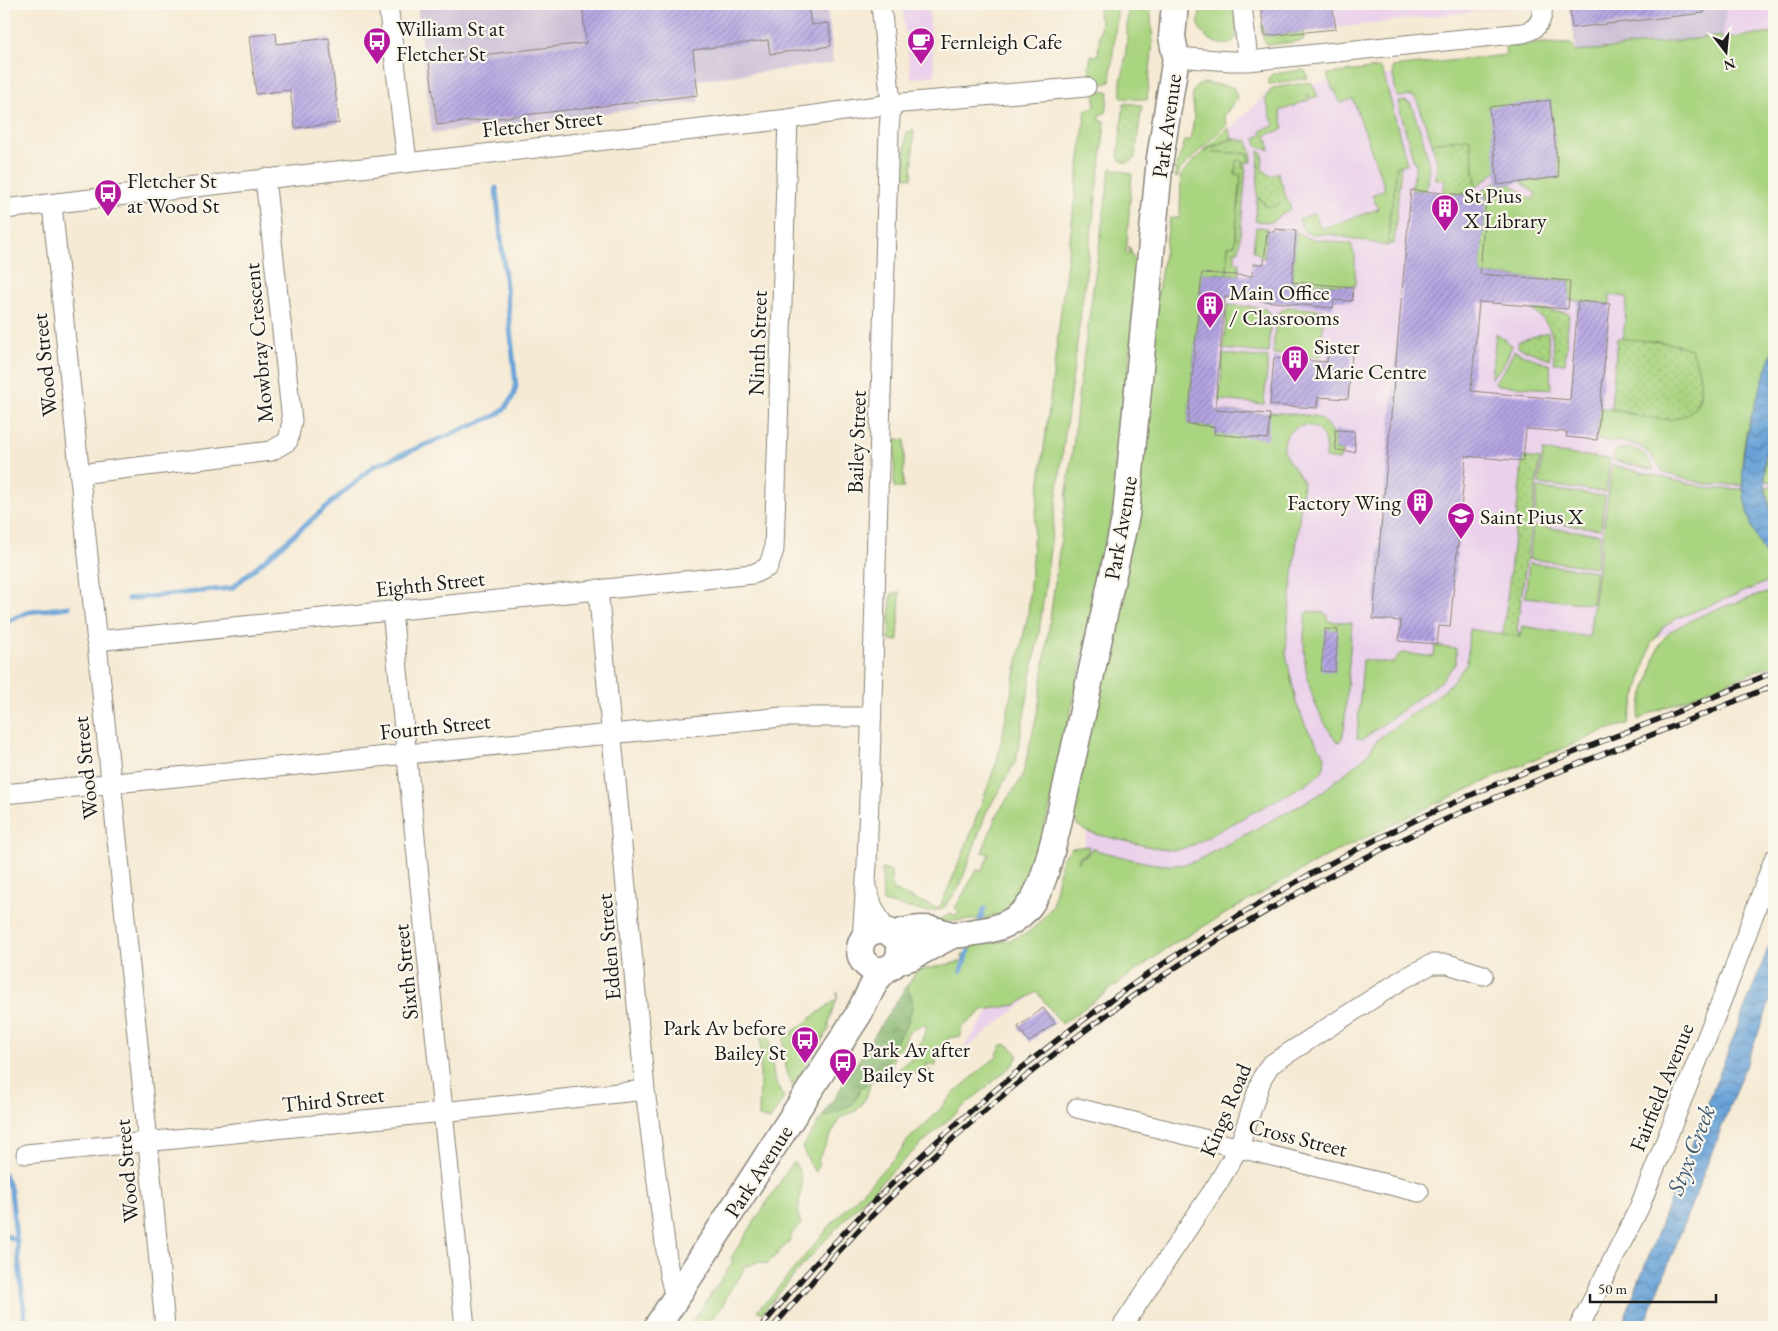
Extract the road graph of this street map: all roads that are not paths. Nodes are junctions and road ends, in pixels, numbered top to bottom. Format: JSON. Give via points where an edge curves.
{"nodes":[{"id":1,"x":388,"y":4,"type":"edge"},
{"id":2,"x":881,"y":4,"type":"edge"},
{"id":3,"x":1175,"y":4,"type":"edge"},
{"id":4,"x":1192,"y":4,"type":"edge"},
{"id":5,"x":1242,"y":4,"type":"edge"},
{"id":6,"x":1542,"y":4,"type":"edge"},
{"id":7,"x":1176,"y":57,"type":"junction"},
{"id":8,"x":1248,"y":61,"type":"junction"},
{"id":9,"x":1086,"y":87,"type":"dead end"},
{"id":10,"x":891,"y":104,"type":"junction"},
{"id":11,"x":788,"y":119,"type":"junction"},
{"id":12,"x":407,"y":162,"type":"junction"},
{"id":13,"x":266,"y":178,"type":"junction"},
{"id":14,"x":52,"y":204,"type":"junction"},
{"id":15,"x":4,"y":209,"type":"edge"},
{"id":16,"x":79,"y":474,"type":"junction"},
{"id":17,"x":768,"y":567,"type":"joint"},
{"id":18,"x":598,"y":590,"type":"junction"},
{"id":19,"x":392,"y":611,"type":"junction"},
{"id":20,"x":96,"y":641,"type":"junction"},
{"id":21,"x":872,"y":717,"type":"junction"},
{"id":22,"x":612,"y":733,"type":"junction"},
{"id":23,"x":406,"y":753,"type":"junction"},
{"id":24,"x":110,"y":783,"type":"junction"},
{"id":25,"x":4,"y":794,"type":"edge"},
{"id":26,"x":1774,"y":859,"type":"edge"},
{"id":27,"x":866,"y":881,"type":"junction"},
{"id":28,"x":889,"y":933,"type":"junction"},
{"id":29,"x":952,"y":935,"type":"junction"},
{"id":30,"x":877,"y":959,"type":"junction"},
{"id":31,"x":1483,"y":975,"type":"dead end"},
{"id":32,"x":646,"y":1090,"type":"junction"},
{"id":33,"x":1077,"y":1108,"type":"dead end"},
{"id":34,"x":443,"y":1112,"type":"junction"},
{"id":35,"x":148,"y":1142,"type":"junction"},
{"id":36,"x":1239,"y":1147,"type":"junction"},
{"id":37,"x":26,"y":1154,"type":"dead end"},
{"id":38,"x":1419,"y":1192,"type":"dead end"},
{"id":39,"x":675,"y":1298,"type":"junction"},
{"id":40,"x":165,"y":1327,"type":"edge"},
{"id":41,"x":466,"y":1327,"type":"edge"},
{"id":42,"x":658,"y":1327,"type":"edge"},
{"id":43,"x":1122,"y":1327,"type":"edge"},
{"id":44,"x":1579,"y":1327,"type":"edge"}],
"edges":[{"from":1,"to":12,"type":"street"},
{"from":2,"to":10,"type":"street","name":"Bailey Street"},
{"from":3,"to":7,"type":"main road","name":"Park Avenue","via":[[1172,37]]},
{"from":4,"to":7,"type":"main road","name":"Park Avenue","via":[[1186,45]]},
{"from":5,"to":8,"type":"street"},
{"from":6,"to":8,"type":"street","via":[[1539,24],[1523,33]]},
{"from":7,"to":8,"type":"street"},
{"from":7,"to":29,"type":"main road","name":"Park Avenue","via":[[1160,158],[1126,515],[1056,833],[1042,883],[1027,909],[1017,919],[988,931]]},
{"from":9,"to":10,"type":"street","name":"Fletcher Street"},
{"from":10,"to":11,"type":"street","name":"Fletcher Street"},
{"from":10,"to":21,"type":"street","name":"Bailey Street"},
{"from":11,"to":12,"type":"street","name":"Fletcher Street"},
{"from":11,"to":17,"type":"street","name":"Ninth Street","via":[[774,550]]},
{"from":12,"to":13,"type":"street","name":"Fletcher Street"},
{"from":13,"to":14,"type":"street","name":"Fletcher Street"},
{"from":13,"to":16,"type":"street","name":"Mowbray Crescent","via":[[292,421],[288,441],[271,451]]},
{"from":14,"to":15,"type":"street","name":"Fletcher Street"},
{"from":14,"to":16,"type":"street","name":"Wood Street"},
{"from":16,"to":20,"type":"street","name":"Wood Street"},
{"from":17,"to":18,"type":"street","name":"Eighth Street","via":[[753,574]]},
{"from":18,"to":19,"type":"street","name":"Eighth Street"},
{"from":18,"to":22,"type":"street","name":"Edden Street"},
{"from":19,"to":20,"type":"street","name":"Eighth Street"},
{"from":19,"to":23,"type":"street","name":"Sixth Street"},
{"from":20,"to":24,"type":"street","name":"Wood Street"},
{"from":21,"to":22,"type":"street","name":"Fourth Street","via":[[782,716]]},
{"from":21,"to":27,"type":"street","name":"Bailey Street"},
{"from":22,"to":23,"type":"street","name":"Fourth Street"},
{"from":22,"to":32,"type":"street","name":"Edden Street"},
{"from":23,"to":24,"type":"street","name":"Fourth Street"},
{"from":23,"to":34,"type":"street","name":"Sixth Street"},
{"from":24,"to":25,"type":"street","name":"Fourth Street"},
{"from":24,"to":35,"type":"street","name":"Wood Street"},
{"from":26,"to":44,"type":"street","name":"Fairfield Avenue","via":[[1639,1208]]},
{"from":27,"to":28,"type":"street","name":"Bailey Street","via":[[873,907]]},
{"from":27,"to":30,"type":"street","name":"Bailey Street"},
{"from":28,"to":29,"type":"main road","name":"Park Avenue","via":[[932,929]]},
{"from":28,"to":30,"type":"main road","name":"Park Avenue","via":[[875,930],[866,936]]},
{"from":29,"to":30,"type":"main road","name":"Park Avenue","via":[[911,957]]},
{"from":30,"to":39,"type":"main road","name":"Park Avenue","via":[[864,989],[858,1015]]},
{"from":31,"to":36,"type":"street","name":"Kings Road","via":[[1448,964],[1432,964],[1274,1061],[1262,1078]]},
{"from":32,"to":34,"type":"street","name":"Third Street"},
{"from":32,"to":39,"type":"street","name":"Edden Street","via":[[669,1274]]},
{"from":33,"to":36,"type":"street","name":"Cross Street"},
{"from":34,"to":35,"type":"street","name":"Third Street"},
{"from":34,"to":41,"type":"street","name":"Sixth Street"},
{"from":35,"to":37,"type":"street","name":"Third Street"},
{"from":35,"to":40,"type":"street","name":"Wood Street"},
{"from":36,"to":38,"type":"street","name":"Cross Street"},
{"from":36,"to":43,"type":"street","name":"Kings Road"},
{"from":39,"to":42,"type":"main road","name":"Park Avenue"}]}
